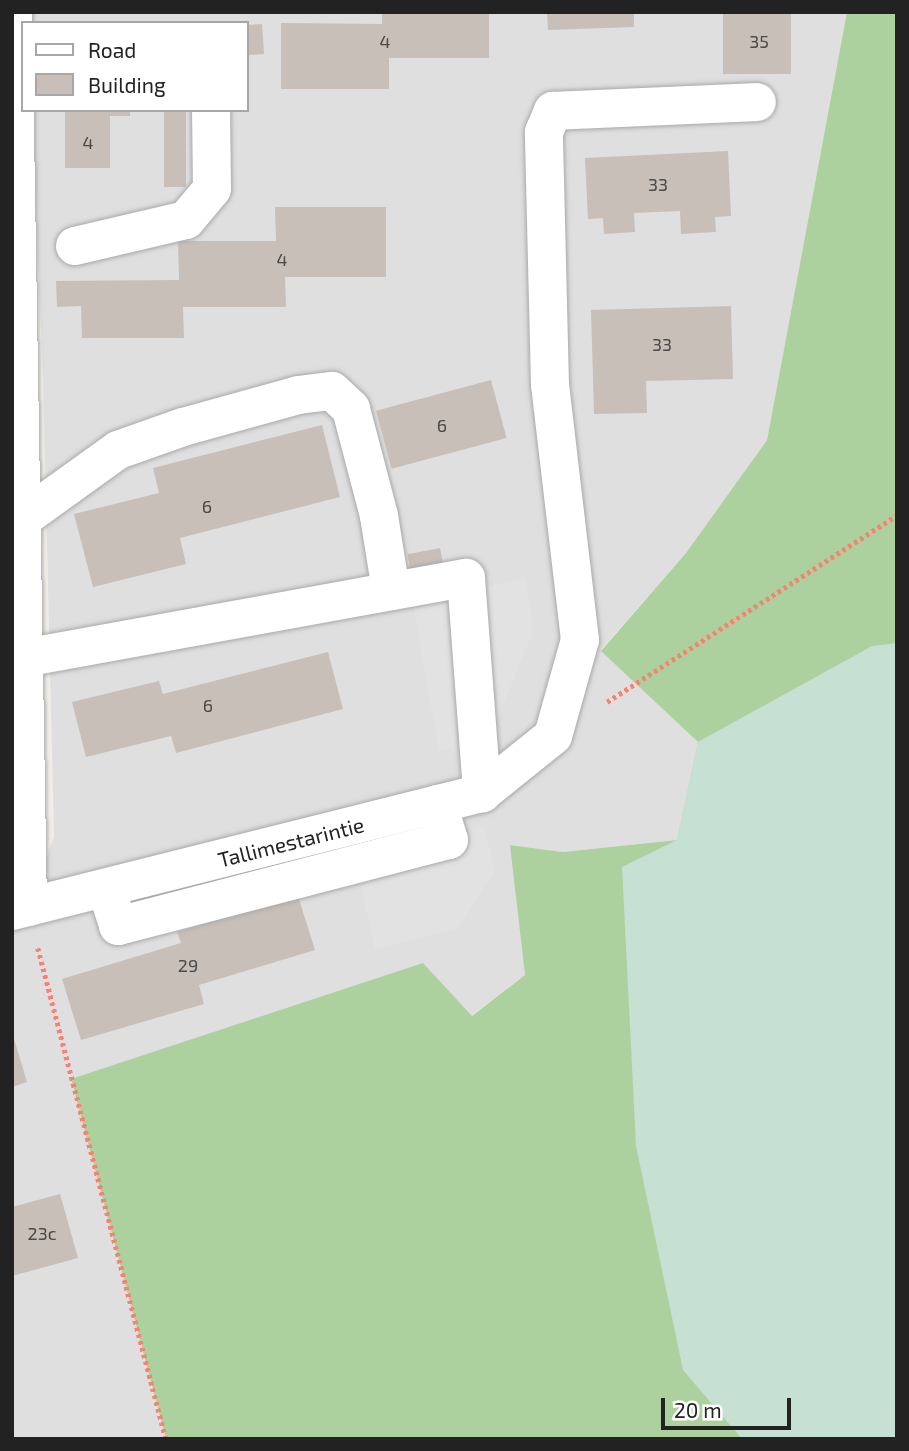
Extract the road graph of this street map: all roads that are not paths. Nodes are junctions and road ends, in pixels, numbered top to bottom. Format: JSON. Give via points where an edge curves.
{"nodes":[{"id":1,"x":13,"y":12,"type":"edge"},
{"id":2,"x":16,"y":82,"type":"edge"},
{"id":3,"x":757,"y":102,"type":"dead end"},
{"id":4,"x":211,"y":112,"type":"edge"},
{"id":5,"x":75,"y":246,"type":"dead end"},
{"id":6,"x":22,"y":519,"type":"junction"},
{"id":7,"x":18,"y":581,"type":"edge"},
{"id":8,"x":391,"y":591,"type":"junction"},
{"id":9,"x":24,"y":658,"type":"junction"},
{"id":10,"x":482,"y":793,"type":"junction"},
{"id":11,"x":20,"y":909,"type":"edge"}],
"edges":[{"from":1,"to":2,"type":"street"},
{"from":2,"to":6,"type":"street"},
{"from":3,"to":10,"type":"street","name":"Tallimestarintie","via":[[553,111],[544,132],[550,385],[580,640],[553,736]]},
{"from":4,"to":5,"type":"street","via":[[212,188],[186,220]]},
{"from":6,"to":7,"type":"street"},
{"from":6,"to":8,"type":"street","via":[[118,450],[298,395],[332,391],[351,409],[379,516]]},
{"from":7,"to":9,"type":"street"},
{"from":8,"to":9,"type":"street"},
{"from":8,"to":10,"type":"street","via":[[466,578]]},
{"from":9,"to":11,"type":"street"},
{"from":10,"to":11,"type":"street","name":"Tallimestarintie"}]}
